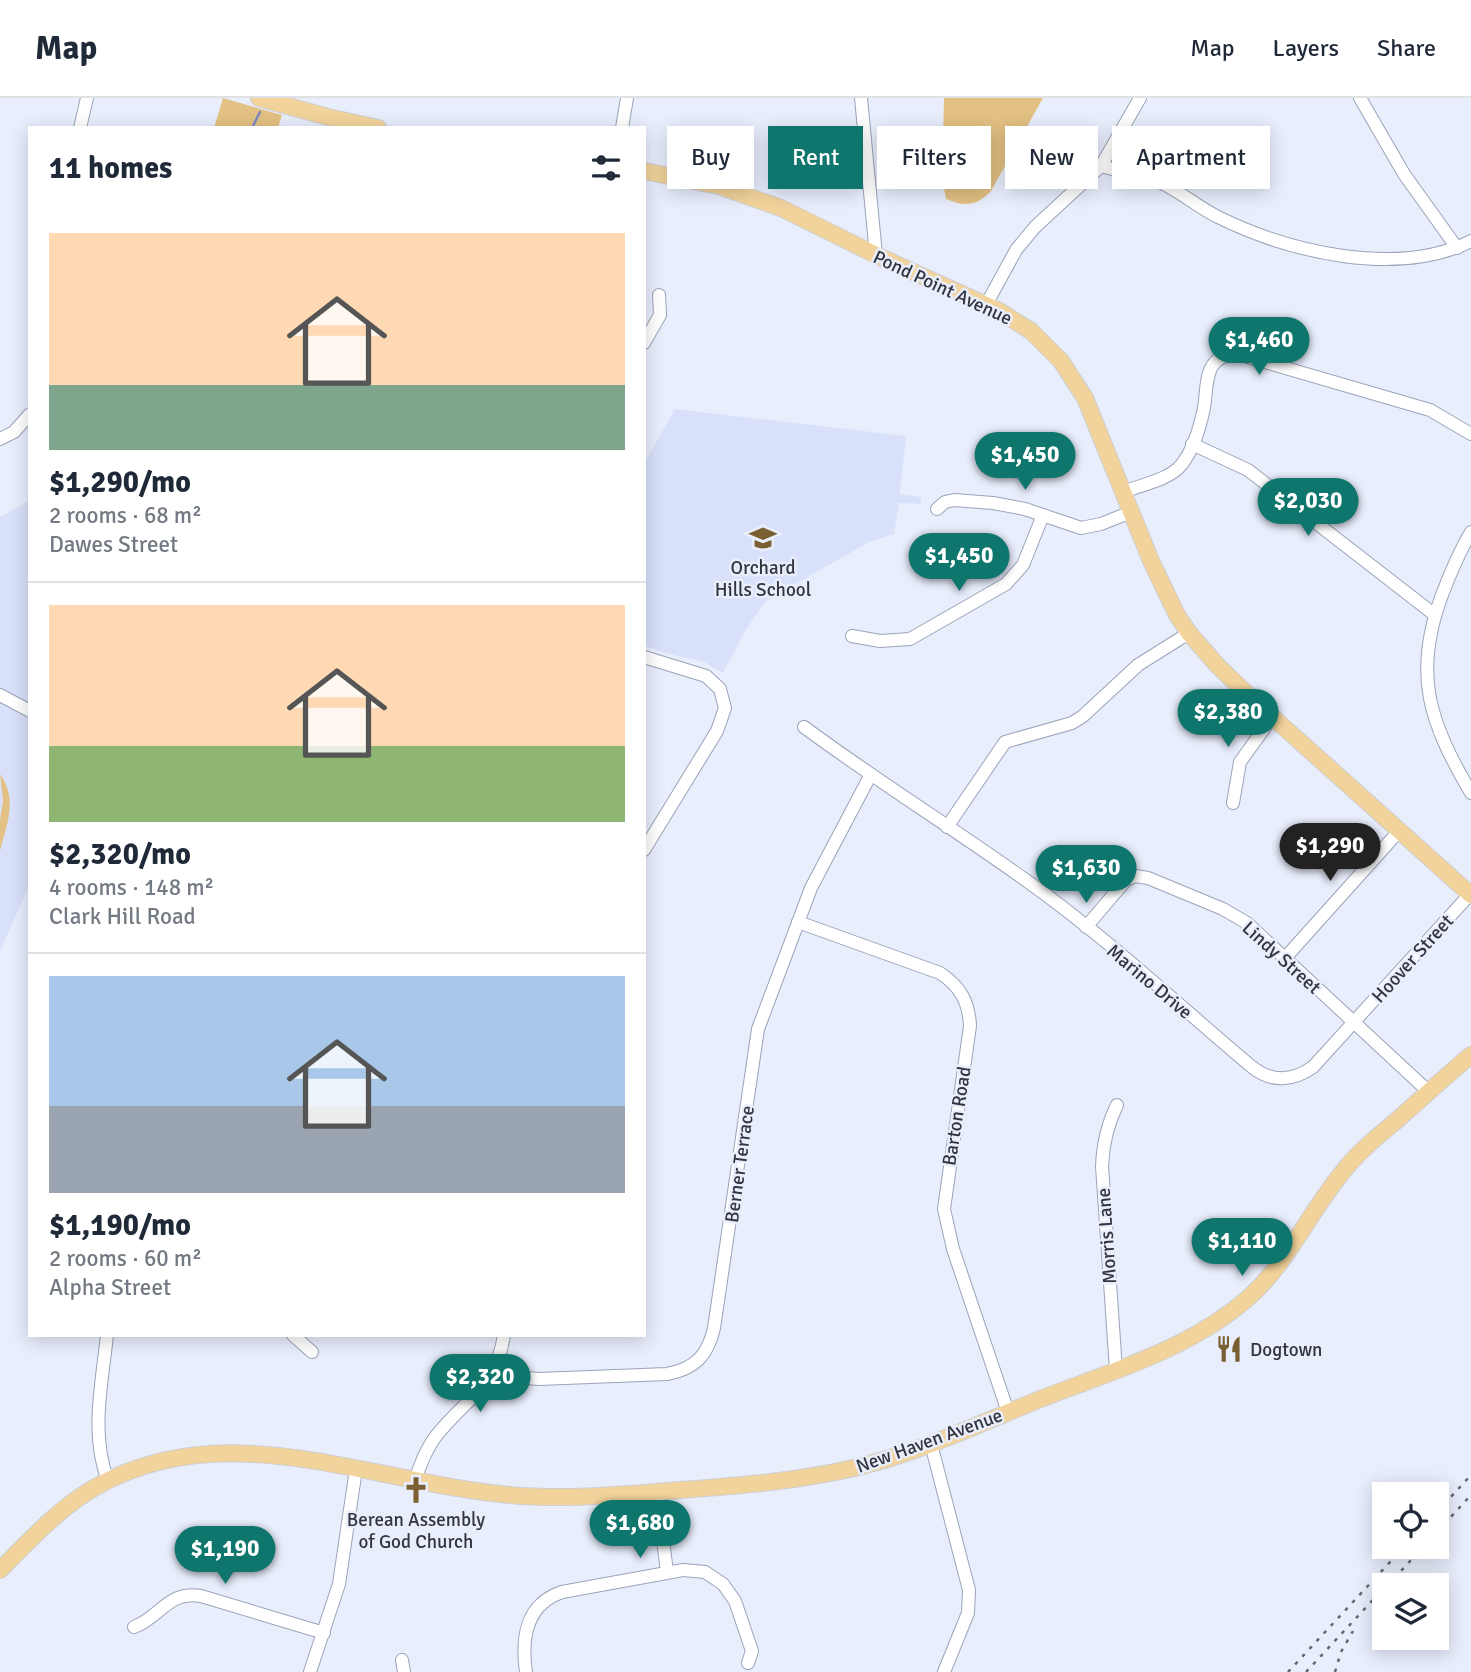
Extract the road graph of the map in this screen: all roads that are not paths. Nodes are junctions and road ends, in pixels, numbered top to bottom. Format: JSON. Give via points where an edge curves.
{"nodes":[{"id":1,"x":87,"y":98,"type":"edge"},
{"id":2,"x":258,"y":98,"type":"edge"},
{"id":3,"x":627,"y":98,"type":"edge"},
{"id":4,"x":861,"y":98,"type":"edge"},
{"id":5,"x":1140,"y":98,"type":"edge"},
{"id":6,"x":1360,"y":98,"type":"edge"},
{"id":7,"x":80,"y":126,"type":"edge"},
{"id":8,"x":369,"y":126,"type":"edge"},
{"id":9,"x":622,"y":126,"type":"edge"},
{"id":10,"x":1101,"y":166,"type":"junction"},
{"id":11,"x":646,"y":170,"type":"edge"},
{"id":12,"x":1471,"y":240,"type":"edge"},
{"id":13,"x":1457,"y":248,"type":"junction"},
{"id":14,"x":876,"y":255,"type":"junction"},
{"id":15,"x":659,"y":295,"type":"dead end"},
{"id":16,"x":986,"y":304,"type":"junction"},
{"id":17,"x":646,"y":340,"type":"edge"},
{"id":18,"x":28,"y":416,"type":"edge"},
{"id":19,"x":1471,"y":434,"type":"edge"},
{"id":20,"x":0,"y":439,"type":"edge"},
{"id":21,"x":1192,"y":444,"type":"junction"},
{"id":22,"x":1123,"y":492,"type":"junction"},
{"id":23,"x":937,"y":509,"type":"dead end"},
{"id":24,"x":1131,"y":512,"type":"junction"},
{"id":25,"x":1043,"y":515,"type":"junction"},
{"id":26,"x":1471,"y":532,"type":"edge"},
{"id":27,"x":1435,"y":615,"type":"junction"},
{"id":28,"x":1189,"y":633,"type":"junction"},
{"id":29,"x":852,"y":636,"type":"dead end"},
{"id":30,"x":646,"y":658,"type":"edge"},
{"id":31,"x":0,"y":695,"type":"edge"},
{"id":32,"x":28,"y":710,"type":"edge"},
{"id":33,"x":1273,"y":716,"type":"junction"},
{"id":34,"x":804,"y":727,"type":"dead end"},
{"id":35,"x":870,"y":776,"type":"junction"},
{"id":36,"x":1471,"y":793,"type":"edge"},
{"id":37,"x":1233,"y":803,"type":"dead end"},
{"id":38,"x":947,"y":827,"type":"junction"},
{"id":39,"x":1399,"y":831,"type":"junction"},
{"id":40,"x":646,"y":847,"type":"edge"},
{"id":41,"x":1471,"y":894,"type":"edge"},
{"id":42,"x":798,"y":922,"type":"junction"},
{"id":43,"x":1086,"y":927,"type":"junction"},
{"id":44,"x":1285,"y":958,"type":"junction"},
{"id":45,"x":1353,"y":1023,"type":"junction"},
{"id":46,"x":1471,"y":1055,"type":"edge"},
{"id":47,"x":1429,"y":1092,"type":"junction"},
{"id":48,"x":1117,"y":1105,"type":"dead end"},
{"id":49,"x":107,"y":1337,"type":"edge"},
{"id":50,"x":295,"y":1337,"type":"edge"},
{"id":51,"x":504,"y":1337,"type":"edge"},
{"id":52,"x":313,"y":1352,"type":"dead end"},
{"id":53,"x":1116,"y":1370,"type":"junction"},
{"id":54,"x":492,"y":1375,"type":"junction"},
{"id":55,"x":1008,"y":1412,"type":"junction"},
{"id":56,"x":931,"y":1444,"type":"junction"},
{"id":57,"x":356,"y":1469,"type":"junction"},
{"id":58,"x":415,"y":1480,"type":"junction"},
{"id":59,"x":108,"y":1481,"type":"junction"},
{"id":60,"x":657,"y":1492,"type":"junction"},
{"id":61,"x":0,"y":1570,"type":"edge"},
{"id":62,"x":667,"y":1572,"type":"junction"},
{"id":63,"x":134,"y":1627,"type":"dead end"},
{"id":64,"x":324,"y":1633,"type":"junction"},
{"id":65,"x":748,"y":1663,"type":"dead end"},
{"id":66,"x":310,"y":1672,"type":"edge"},
{"id":67,"x":526,"y":1672,"type":"edge"},
{"id":68,"x":944,"y":1672,"type":"edge"}],
"edges":[{"from":1,"to":7,"type":"street"},
{"from":2,"to":8,"type":"main road"},
{"from":3,"to":9,"type":"street"},
{"from":4,"to":14,"type":"street"},
{"from":5,"to":10,"type":"street"},
{"from":6,"to":13,"type":"street","via":[[1404,174]]},
{"from":10,"to":13,"type":"street","via":[[1154,179],[1216,217],[1320,253],[1409,258]]},
{"from":10,"to":16,"type":"street","via":[[1035,227],[1016,250]]},
{"from":11,"to":14,"type":"main road","name":"Pond Point Avenue","via":[[747,194]]},
{"from":12,"to":13,"type":"street"},
{"from":14,"to":16,"type":"main road","name":"Pond Point Avenue"},
{"from":15,"to":17,"type":"street","via":[[660,315]]},
{"from":16,"to":22,"type":"main road","name":"Pond Point Avenue","via":[[1031,331],[1061,361],[1085,398]]},
{"from":18,"to":20,"type":"street"},
{"from":19,"to":21,"type":"street","via":[[1430,410],[1237,354],[1217,361],[1207,375],[1204,406]]},
{"from":21,"to":22,"type":"street","via":[[1174,472]]},
{"from":21,"to":27,"type":"street","via":[[1248,471]]},
{"from":22,"to":24,"type":"main road","name":"Pond Point Avenue"},
{"from":23,"to":25,"type":"street","via":[[949,500],[974,500]]},
{"from":24,"to":25,"type":"street","via":[[1081,528]]},
{"from":24,"to":28,"type":"main road","name":"Pond Point Avenue","via":[[1163,587]]},
{"from":25,"to":29,"type":"street","via":[[1023,565],[1006,584],[910,639],[880,641]]},
{"from":26,"to":27,"type":"street"},
{"from":27,"to":36,"type":"street","via":[[1427,658],[1429,696],[1446,750]]},
{"from":28,"to":33,"type":"main road","name":"Pond Point Avenue","via":[[1224,673]]},
{"from":28,"to":38,"type":"street","via":[[1138,665],[1072,723],[1005,742]]},
{"from":30,"to":40,"type":"street","via":[[706,676],[724,698],[724,715],[717,731]]},
{"from":31,"to":32,"type":"street"},
{"from":33,"to":37,"type":"street","via":[[1240,762]]},
{"from":33,"to":39,"type":"main road","name":"Pond Point Avenue"},
{"from":34,"to":35,"type":"street","name":"Marino Drive"},
{"from":35,"to":38,"type":"street","name":"Marino Drive"},
{"from":35,"to":42,"type":"street","name":"Berner Terrace"},
{"from":38,"to":43,"type":"street","name":"Marino Drive"},
{"from":39,"to":41,"type":"main road","name":"Pond Point Avenue"},
{"from":39,"to":44,"type":"street"},
{"from":41,"to":45,"type":"street","name":"Hoover Street"},
{"from":42,"to":54,"type":"street","name":"Berner Terrace","via":[[758,1029],[715,1328],[703,1357],[688,1369],[667,1374],[578,1379]]},
{"from":42,"to":55,"type":"street","name":"Barton Road","via":[[940,973],[967,1003],[970,1026],[944,1209]]},
{"from":43,"to":44,"type":"street","name":"Lindy Street","via":[[1122,883],[1139,876],[1233,914]]},
{"from":43,"to":45,"type":"street","name":"Marino Drive","via":[[1268,1077],[1289,1079],[1306,1072]]},
{"from":44,"to":45,"type":"street","name":"Lindy Street"},
{"from":45,"to":47,"type":"street","name":"Lindy Street"},
{"from":46,"to":47,"type":"main road","name":"New Haven Avenue"},
{"from":47,"to":53,"type":"main road","name":"New Haven Avenue","via":[[1343,1171],[1289,1253],[1248,1297],[1210,1327]]},
{"from":48,"to":53,"type":"street","name":"Morris Lane","via":[[1103,1146],[1102,1166]]},
{"from":49,"to":59,"type":"street","via":[[98,1431],[100,1460]]},
{"from":50,"to":52,"type":"street"},
{"from":51,"to":54,"type":"street"},
{"from":53,"to":55,"type":"main road","name":"New Haven Avenue"},
{"from":54,"to":58,"type":"street","via":[[434,1438]]},
{"from":55,"to":56,"type":"main road","name":"New Haven Avenue"},
{"from":56,"to":60,"type":"main road","name":"New Haven Avenue","via":[[835,1472]]},
{"from":56,"to":68,"type":"street","via":[[969,1590],[968,1613]]},
{"from":57,"to":58,"type":"main road","name":"New Haven Avenue"},
{"from":57,"to":59,"type":"main road","name":"New Haven Avenue","via":[[263,1454],[209,1453],[149,1465]]},
{"from":57,"to":64,"type":"street","via":[[339,1584]]},
{"from":58,"to":60,"type":"main road","name":"New Haven Avenue","via":[[517,1496]]},
{"from":59,"to":61,"type":"main road","name":"New Haven Avenue","via":[[61,1512]]},
{"from":60,"to":62,"type":"street"},
{"from":62,"to":65,"type":"street","via":[[695,1570],[723,1584],[740,1611],[752,1651]]},
{"from":62,"to":67,"type":"street","via":[[562,1592],[545,1600],[526,1629]]},
{"from":63,"to":64,"type":"street","via":[[173,1599],[188,1594]]},
{"from":64,"to":66,"type":"street"}]}
